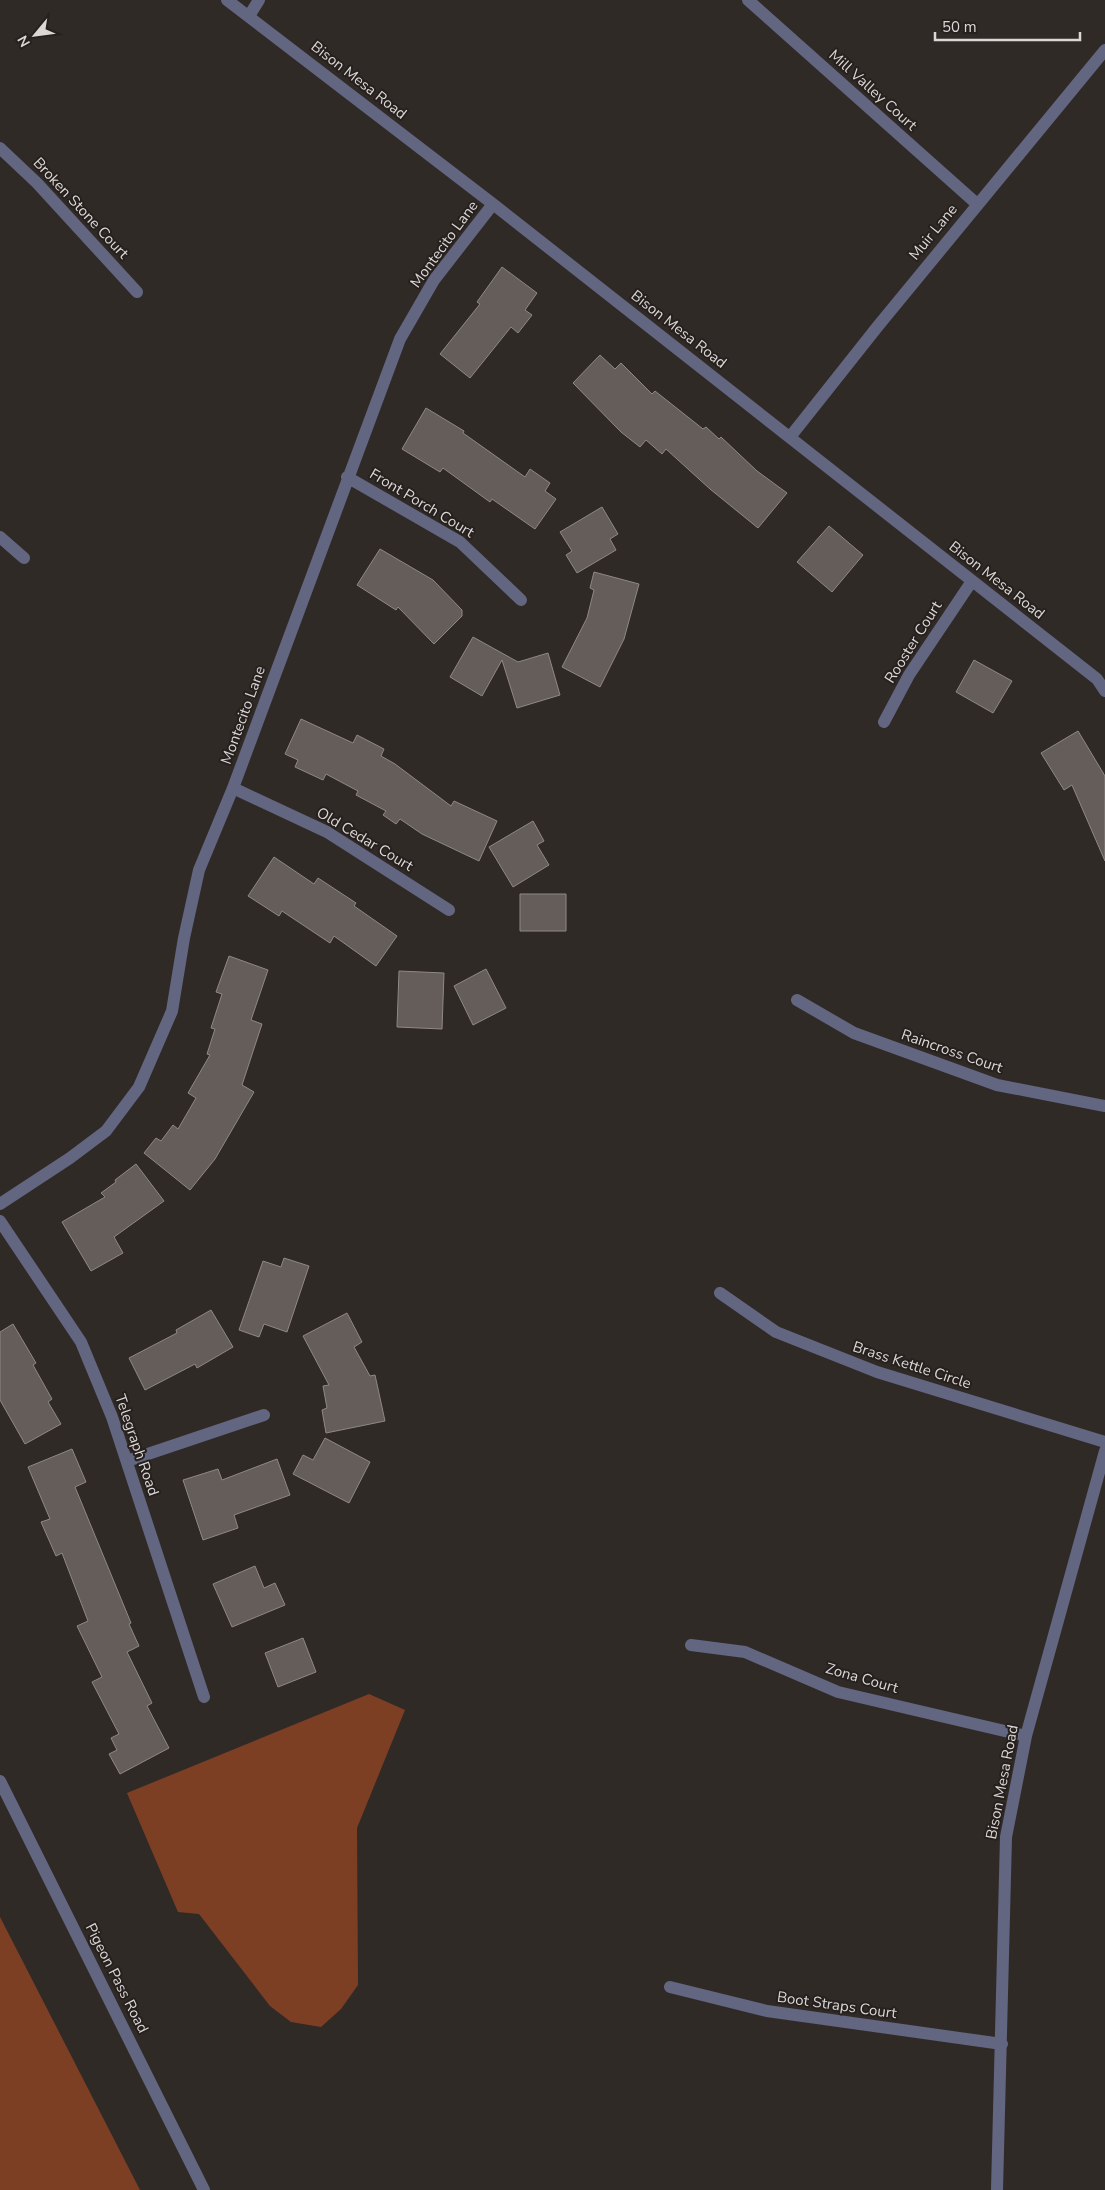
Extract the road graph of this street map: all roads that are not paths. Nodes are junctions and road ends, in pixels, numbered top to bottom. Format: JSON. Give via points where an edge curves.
{"nodes":[{"id":1,"x":226,"y":0,"type":"edge"},
{"id":2,"x":259,"y":0,"type":"edge"},
{"id":3,"x":748,"y":0,"type":"edge"},
{"id":4,"x":249,"y":16,"type":"junction"},
{"id":5,"x":1105,"y":50,"type":"edge"},
{"id":6,"x":0,"y":148,"type":"edge"},
{"id":7,"x":493,"y":204,"type":"junction"},
{"id":8,"x":977,"y":204,"type":"junction"},
{"id":9,"x":137,"y":292,"type":"dead end"},
{"id":10,"x":790,"y":437,"type":"junction"},
{"id":11,"x":347,"y":477,"type":"junction"},
{"id":12,"x":0,"y":538,"type":"edge"},
{"id":13,"x":24,"y":558,"type":"dead end"},
{"id":14,"x":972,"y":581,"type":"junction"},
{"id":15,"x":521,"y":600,"type":"dead end"},
{"id":16,"x":1101,"y":676,"type":"edge"},
{"id":17,"x":1105,"y":691,"type":"edge"},
{"id":18,"x":884,"y":722,"type":"dead end"},
{"id":19,"x":233,"y":788,"type":"junction"},
{"id":20,"x":449,"y":910,"type":"dead end"},
{"id":21,"x":797,"y":1000,"type":"dead end"},
{"id":22,"x":1105,"y":1106,"type":"edge"},
{"id":23,"x":0,"y":1204,"type":"edge"},
{"id":24,"x":0,"y":1221,"type":"edge"},
{"id":25,"x":720,"y":1293,"type":"dead end"},
{"id":26,"x":264,"y":1415,"type":"dead end"},
{"id":27,"x":1105,"y":1442,"type":"edge"},
{"id":28,"x":1105,"y":1451,"type":"edge"},
{"id":29,"x":127,"y":1461,"type":"junction"},
{"id":30,"x":691,"y":1645,"type":"dead end"},
{"id":31,"x":204,"y":1697,"type":"dead end"},
{"id":32,"x":1026,"y":1736,"type":"junction"},
{"id":33,"x":0,"y":1781,"type":"edge"},
{"id":34,"x":670,"y":1987,"type":"dead end"},
{"id":35,"x":1002,"y":2044,"type":"junction"},
{"id":36,"x":204,"y":2190,"type":"edge"},
{"id":37,"x":997,"y":2190,"type":"edge"}],
"edges":[{"from":1,"to":4,"type":"street","name":"Bison Mesa Road"},
{"from":2,"to":4,"type":"street"},
{"from":3,"to":8,"type":"street","name":"Mill Valley Court"},
{"from":4,"to":7,"type":"street","name":"Bison Mesa Road"},
{"from":5,"to":8,"type":"street","name":"Muir Lane"},
{"from":6,"to":9,"type":"street","name":"Broken Stone Court","via":[[37,183]]},
{"from":7,"to":10,"type":"street","name":"Bison Mesa Road"},
{"from":7,"to":11,"type":"street","name":"Montecito Lane","via":[[434,280],[400,339]]},
{"from":8,"to":10,"type":"street","name":"Muir Lane"},
{"from":10,"to":14,"type":"street","name":"Bison Mesa Road"},
{"from":11,"to":15,"type":"street","name":"Front Porch Court","via":[[460,542]]},
{"from":11,"to":19,"type":"street","name":"Montecito Lane"},
{"from":12,"to":13,"type":"street"},
{"from":14,"to":16,"type":"street","name":"Bison Mesa Road"},
{"from":14,"to":18,"type":"street","name":"Rooster Court","via":[[909,675]]},
{"from":16,"to":17,"type":"street","name":"Bison Mesa Road"},
{"from":19,"to":20,"type":"street","name":"Old Cedar Court","via":[[327,832]]},
{"from":19,"to":23,"type":"street","name":"Montecito Lane","via":[[199,870],[172,1012],[138,1087],[106,1132]]},
{"from":21,"to":22,"type":"street","name":"Raincross Court","via":[[854,1033],[997,1086]]},
{"from":24,"to":29,"type":"street","name":"Telegraph Road","via":[[80,1342]]},
{"from":25,"to":27,"type":"street","name":"Brass Kettle Circle","via":[[776,1332],[877,1372]]},
{"from":26,"to":29,"type":"street"},
{"from":28,"to":32,"type":"street","name":"Bison Mesa Road"},
{"from":29,"to":31,"type":"street","name":"Telegraph Road"},
{"from":30,"to":32,"type":"street","name":"Zona Court","via":[[745,1652],[838,1692]]},
{"from":32,"to":35,"type":"street","name":"Bison Mesa Road","via":[[1006,1837]]},
{"from":33,"to":36,"type":"street","name":"Pigeon Pass Road"},
{"from":34,"to":35,"type":"street","name":"Boot Straps Court","via":[[767,2011]]},
{"from":35,"to":37,"type":"street","name":"Bison Mesa Road"}]}
